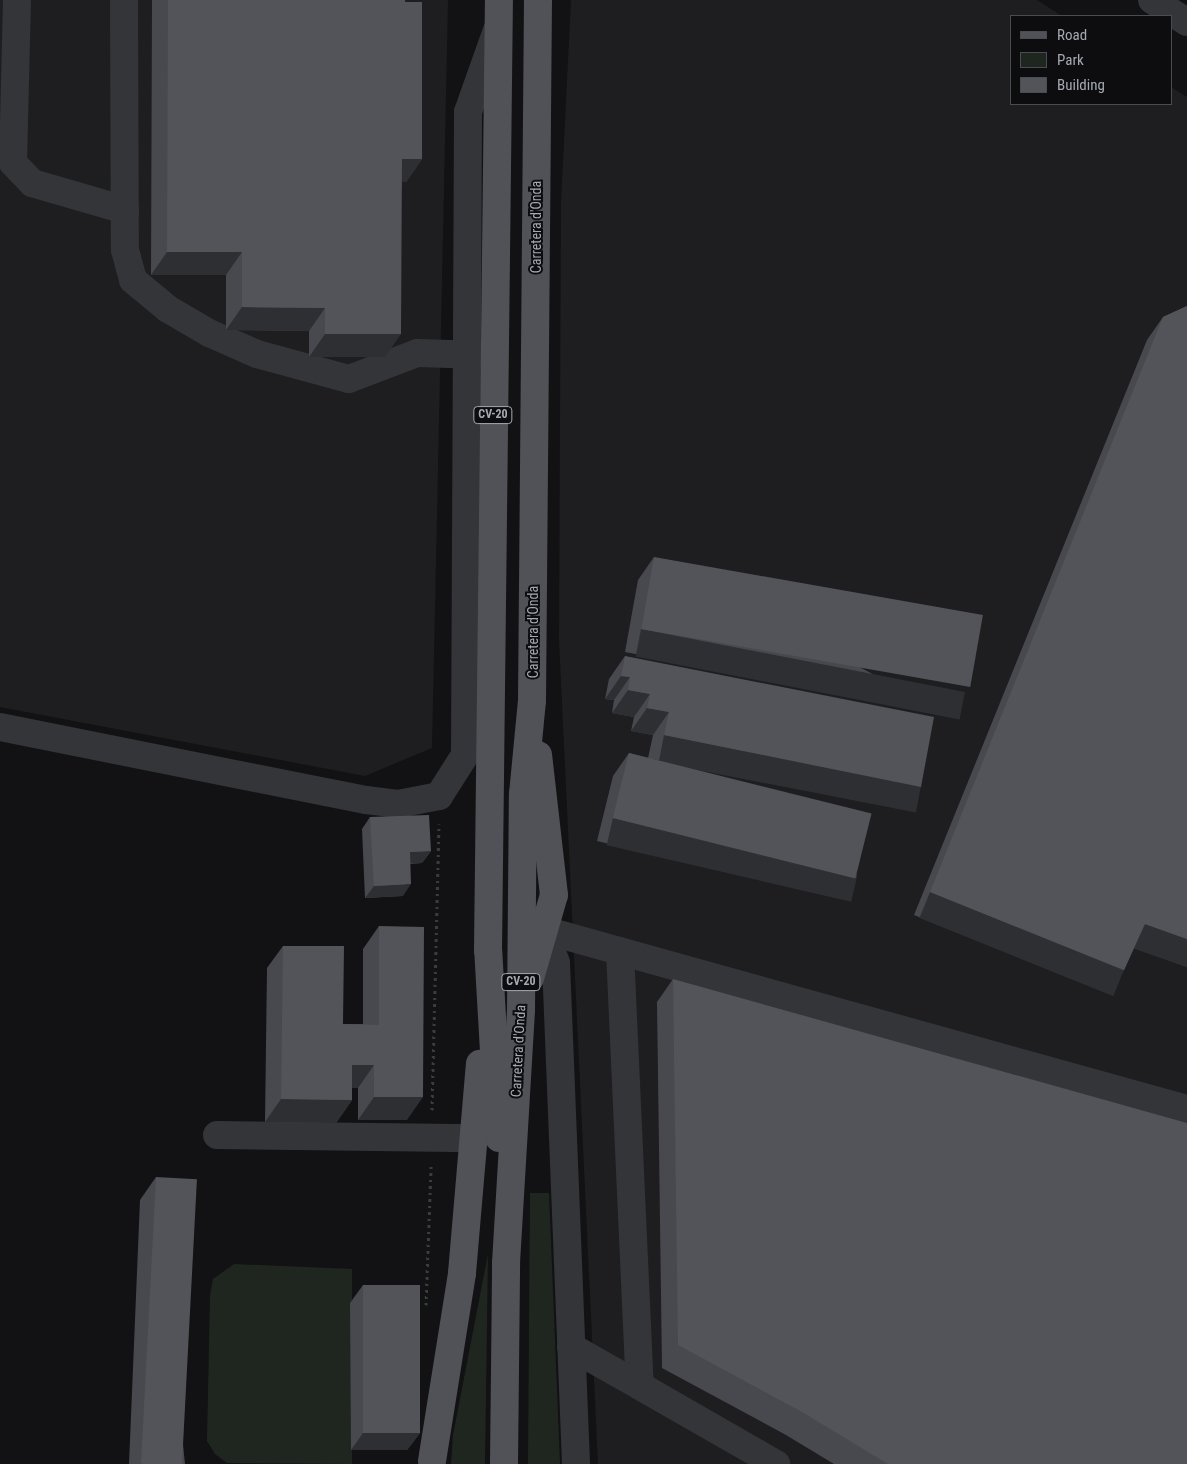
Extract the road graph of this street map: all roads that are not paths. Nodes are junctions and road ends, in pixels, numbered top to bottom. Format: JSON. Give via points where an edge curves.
{"nodes":[{"id":1,"x":17,"y":0,"type":"edge"},
{"id":2,"x":124,"y":0,"type":"edge"},
{"id":3,"x":499,"y":0,"type":"edge"},
{"id":4,"x":538,"y":0,"type":"edge"},
{"id":5,"x":1152,"y":0,"type":"edge"},
{"id":6,"x":1187,"y":22,"type":"edge"},
{"id":7,"x":125,"y":210,"type":"junction"},
{"id":8,"x":480,"y":355,"type":"junction"},
{"id":9,"x":532,"y":702,"type":"junction"},
{"id":10,"x":0,"y":727,"type":"edge"},
{"id":11,"x":544,"y":930,"type":"junction"},
{"id":12,"x":488,"y":950,"type":"junction"},
{"id":13,"x":620,"y":951,"type":"junction"},
{"id":14,"x":521,"y":1010,"type":"junction"},
{"id":15,"x":1187,"y":1109,"type":"edge"},
{"id":16,"x":217,"y":1135,"type":"dead end"},
{"id":17,"x":475,"y":1138,"type":"junction"},
{"id":18,"x":506,"y":1263,"type":"junction"},
{"id":19,"x":571,"y":1347,"type":"junction"},
{"id":20,"x":640,"y":1386,"type":"junction"},
{"id":21,"x":432,"y":1463,"type":"edge"},
{"id":22,"x":504,"y":1464,"type":"edge"},
{"id":23,"x":576,"y":1464,"type":"edge"},
{"id":24,"x":776,"y":1464,"type":"edge"}],
"edges":[{"from":1,"to":7,"type":"street","via":[[13,163],[32,183]]},
{"from":2,"to":7,"type":"street"},
{"from":3,"to":8,"type":"main road","name":"Carretera d'Onda","number":"CV-20"},
{"from":4,"to":9,"type":"main road","name":"Carretera d'Onda","number":"CV-20"},
{"from":5,"to":6,"type":"street"},
{"from":7,"to":8,"type":"street","via":[[125,250],[133,280],[168,309],[256,354],[349,378],[416,353]]},
{"from":8,"to":10,"type":"street","name":"Carretera d'Onda","via":[[465,755],[439,796],[398,804],[366,800]]},
{"from":8,"to":12,"type":"main road","name":"Carretera d'Onda","number":"CV-20"},
{"from":9,"to":11,"type":"main road","via":[[554,895]]},
{"from":9,"to":14,"type":"main road","name":"Carretera d'Onda","number":"CV-20","via":[[522,794]]},
{"from":11,"to":13,"type":"street"},
{"from":11,"to":14,"type":"main road"},
{"from":11,"to":19,"type":"street","via":[[556,963]]},
{"from":12,"to":17,"type":"main road"},
{"from":12,"to":18,"type":"main road","name":"Carretera d'Onda","number":"CV-20"},
{"from":13,"to":15,"type":"street"},
{"from":13,"to":20,"type":"street"},
{"from":14,"to":18,"type":"main road","name":"Carretera d'Onda","number":"CV-20"},
{"from":16,"to":17,"type":"street"},
{"from":17,"to":21,"type":"main road","via":[[462,1273]]},
{"from":18,"to":22,"type":"main road","name":"Carretera d'Onda","number":"CV-20"},
{"from":19,"to":20,"type":"street"},
{"from":19,"to":23,"type":"street"},
{"from":20,"to":24,"type":"street"}]}
